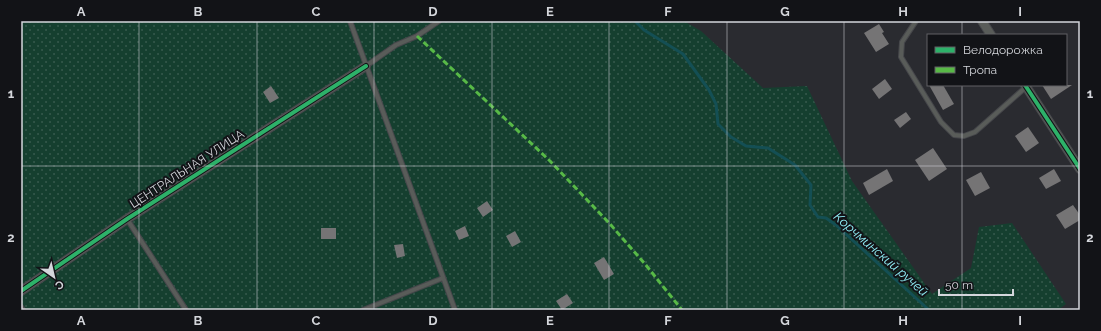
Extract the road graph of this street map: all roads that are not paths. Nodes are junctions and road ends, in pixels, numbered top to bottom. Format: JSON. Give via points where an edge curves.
{"nodes":[{"id":1,"x":350,"y":21,"type":"edge"},
{"id":2,"x":439,"y":21,"type":"edge"},
{"id":3,"x":916,"y":21,"type":"edge"},
{"id":4,"x":982,"y":21,"type":"edge"},
{"id":5,"x":991,"y":34,"type":"edge"},
{"id":6,"x":366,"y":66,"type":"junction"},
{"id":7,"x":1026,"y":86,"type":"edge"},
{"id":8,"x":1080,"y":169,"type":"edge"},
{"id":9,"x":127,"y":219,"type":"junction"},
{"id":10,"x":443,"y":278,"type":"junction"},
{"id":11,"x":21,"y":291,"type":"edge"},
{"id":12,"x":21,"y":307,"type":"edge"},
{"id":13,"x":23,"y":310,"type":"edge"},
{"id":14,"x":186,"y":310,"type":"edge"},
{"id":15,"x":364,"y":310,"type":"edge"},
{"id":16,"x":455,"y":310,"type":"edge"}],
"edges":[{"from":1,"to":6,"type":"lane"},
{"from":2,"to":6,"type":"lane","name":"ЦЕНТРАЛЬНАЯ УЛИЦА","via":[[396,45]]},
{"from":3,"to":7,"type":"lane","via":[[902,42],[901,57],[942,122],[954,135],[964,136],[975,132]]},
{"from":4,"to":5,"type":"street"},
{"from":6,"to":9,"type":"street","name":"ЦЕНТРАЛЬНАЯ УЛИЦА"},
{"from":6,"to":10,"type":"lane"},
{"from":7,"to":8,"type":"street"},
{"from":9,"to":11,"type":"street","name":"ЦЕНТРАЛЬНАЯ УЛИЦА"},
{"from":9,"to":14,"type":"lane"},
{"from":10,"to":15,"type":"lane"},
{"from":10,"to":16,"type":"lane"},
{"from":12,"to":13,"type":"lane"}]}
